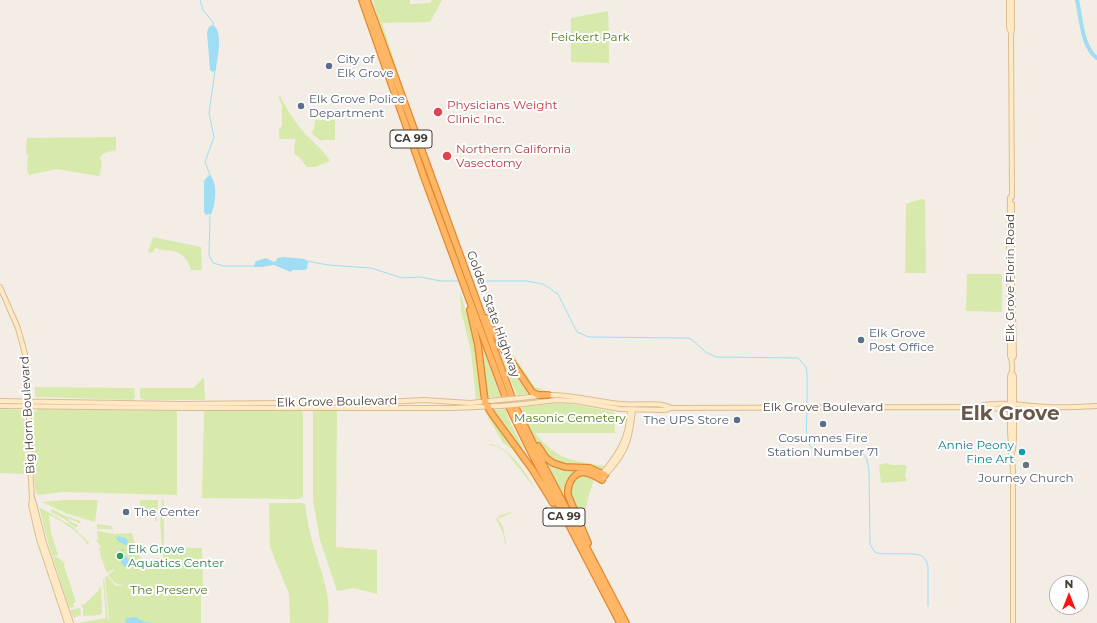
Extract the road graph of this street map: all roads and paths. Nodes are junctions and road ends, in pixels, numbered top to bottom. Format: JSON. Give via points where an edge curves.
{"nodes":[{"id":1,"x":361,"y":0,"type":"edge"},
{"id":2,"x":367,"y":0,"type":"edge"},
{"id":3,"x":371,"y":0,"type":"edge"},
{"id":4,"x":1009,"y":0,"type":"edge"},
{"id":5,"x":1012,"y":0,"type":"edge"},
{"id":6,"x":377,"y":28,"type":"junction"},
{"id":7,"x":1011,"y":33,"type":"junction"},
{"id":8,"x":465,"y":278,"type":"junction"},
{"id":9,"x":0,"y":287,"type":"edge"},
{"id":10,"x":464,"y":287,"type":"junction"},
{"id":11,"x":476,"y":298,"type":"junction"},
{"id":12,"x":548,"y":395,"type":"junction"},
{"id":13,"x":577,"y":399,"type":"junction"},
{"id":14,"x":0,"y":401,"type":"edge"},
{"id":15,"x":274,"y":402,"type":"junction"},
{"id":16,"x":485,"y":402,"type":"junction"},
{"id":17,"x":29,"y":404,"type":"junction"},
{"id":18,"x":0,"y":406,"type":"edge"},
{"id":19,"x":137,"y":406,"type":"junction"},
{"id":20,"x":1097,"y":406,"type":"edge"},
{"id":21,"x":1012,"y":407,"type":"junction"},
{"id":22,"x":243,"y":408,"type":"junction"},
{"id":23,"x":488,"y":408,"type":"junction"},
{"id":24,"x":671,"y":408,"type":"junction"},
{"id":25,"x":620,"y":409,"type":"junction"},
{"id":26,"x":632,"y":410,"type":"junction"},
{"id":27,"x":523,"y":424,"type":"junction"},
{"id":28,"x":628,"y":429,"type":"junction"},
{"id":29,"x":623,"y":444,"type":"junction"},
{"id":30,"x":622,"y":455,"type":"junction"},
{"id":31,"x":602,"y":477,"type":"junction"},
{"id":32,"x":32,"y":500,"type":"junction"},
{"id":33,"x":575,"y":539,"type":"junction"},
{"id":34,"x":603,"y":578,"type":"junction"},
{"id":35,"x":1013,"y":621,"type":"edge"},
{"id":36,"x":67,"y":623,"type":"edge"},
{"id":37,"x":71,"y":623,"type":"edge"},
{"id":38,"x":620,"y":623,"type":"edge"},
{"id":39,"x":626,"y":623,"type":"edge"}],
"edges":[{"from":1,"to":8,"type":"highway","name":"Golden State Highway","number":"CA 99"},
{"from":2,"to":6,"type":"highway","name":"Golden State Highway","number":"CA 99"},
{"from":3,"to":6,"type":"highway"},
{"from":4,"to":7,"type":"main road","name":"Elk Grove Florin Road"},
{"from":5,"to":7,"type":"main road","name":"Elk Grove Florin Road"},
{"from":6,"to":8,"type":"highway","name":"Golden State Highway","number":"CA 99"},
{"from":7,"to":21,"type":"main road","name":"Elk Grove Florin Road","via":[[1014,356],[1010,376]]},
{"from":8,"to":10,"type":"highway","name":"Golden State Highway","number":"CA 99"},
{"from":8,"to":11,"type":"highway","name":"Golden State Highway","number":"CA 99"},
{"from":9,"to":17,"type":"main road","name":"Big Horn Boulevard","via":[[22,339]]},
{"from":10,"to":16,"type":"highway","via":[[478,345]]},
{"from":10,"to":33,"type":"highway","name":"Golden State Highway","number":"CA 99","via":[[509,407]]},
{"from":11,"to":12,"type":"highway","via":[[504,352],[525,383],[534,394]]},
{"from":11,"to":27,"type":"highway","name":"Golden State Highway","number":"CA 99"},
{"from":12,"to":13,"type":"main road","name":"Elk Grove Boulevard"},
{"from":12,"to":16,"type":"main road","name":"Elk Grove Boulevard","bridge":true},
{"from":13,"to":23,"type":"main road","name":"Elk Grove Boulevard","bridge":true},
{"from":13,"to":24,"type":"main road","name":"Elk Grove Boulevard"},
{"from":13,"to":25,"type":"main road","name":"Elk Grove Boulevard"},
{"from":14,"to":17,"type":"main road","name":"Elk Grove Boulevard"},
{"from":15,"to":16,"type":"main road","name":"Elk Grove Boulevard"},
{"from":15,"to":19,"type":"main road","name":"Elk Grove Boulevard"},
{"from":15,"to":22,"type":"main road","via":[[267,406]]},
{"from":16,"to":23,"type":"highway"},
{"from":17,"to":18,"type":"main road","name":"Elk Grove Boulevard"},
{"from":17,"to":19,"type":"main road","name":"Elk Grove Boulevard"},
{"from":17,"to":19,"type":"main road","name":"Elk Grove Boulevard","via":[[116,408],[121,405]]},
{"from":17,"to":32,"type":"main road","name":"Big Horn Boulevard"},
{"from":19,"to":22,"type":"main road","name":"Elk Grove Boulevard"},
{"from":20,"to":21,"type":"main road","name":"Elk Grove Boulevard","via":[[1038,409]]},
{"from":21,"to":24,"type":"main road","name":"Elk Grove Boulevard"},
{"from":21,"to":35,"type":"main road","name":"Elk Grove Florin Road"},
{"from":22,"to":23,"type":"main road","name":"Elk Grove Boulevard"},
{"from":23,"to":33,"type":"highway","via":[[545,489]]},
{"from":24,"to":26,"type":"main road","name":"Elk Grove Boulevard"},
{"from":25,"to":26,"type":"main road","name":"Elk Grove Boulevard"},
{"from":25,"to":28,"type":"main road","via":[[627,415]]},
{"from":26,"to":28,"type":"main road"},
{"from":26,"to":30,"type":"main road","via":[[628,442]]},
{"from":27,"to":31,"type":"highway","via":[[542,453],[553,463],[565,467],[590,468]]},
{"from":27,"to":34,"type":"highway","name":"Golden State Highway","number":"CA 99"},
{"from":28,"to":29,"type":"main road"},
{"from":29,"to":30,"type":"main road"},
{"from":29,"to":31,"type":"main road"},
{"from":30,"to":31,"type":"main road"},
{"from":31,"to":34,"type":"highway","via":[[583,472],[577,474],[569,483],[568,495]]},
{"from":32,"to":36,"type":"main road","name":"Big Horn Boulevard","via":[[39,539]]},
{"from":32,"to":37,"type":"main road","name":"Big Horn Boulevard"},
{"from":33,"to":38,"type":"highway","name":"Golden State Highway","number":"CA 99"},
{"from":34,"to":39,"type":"highway","name":"Golden State Highway","number":"CA 99"}]}
